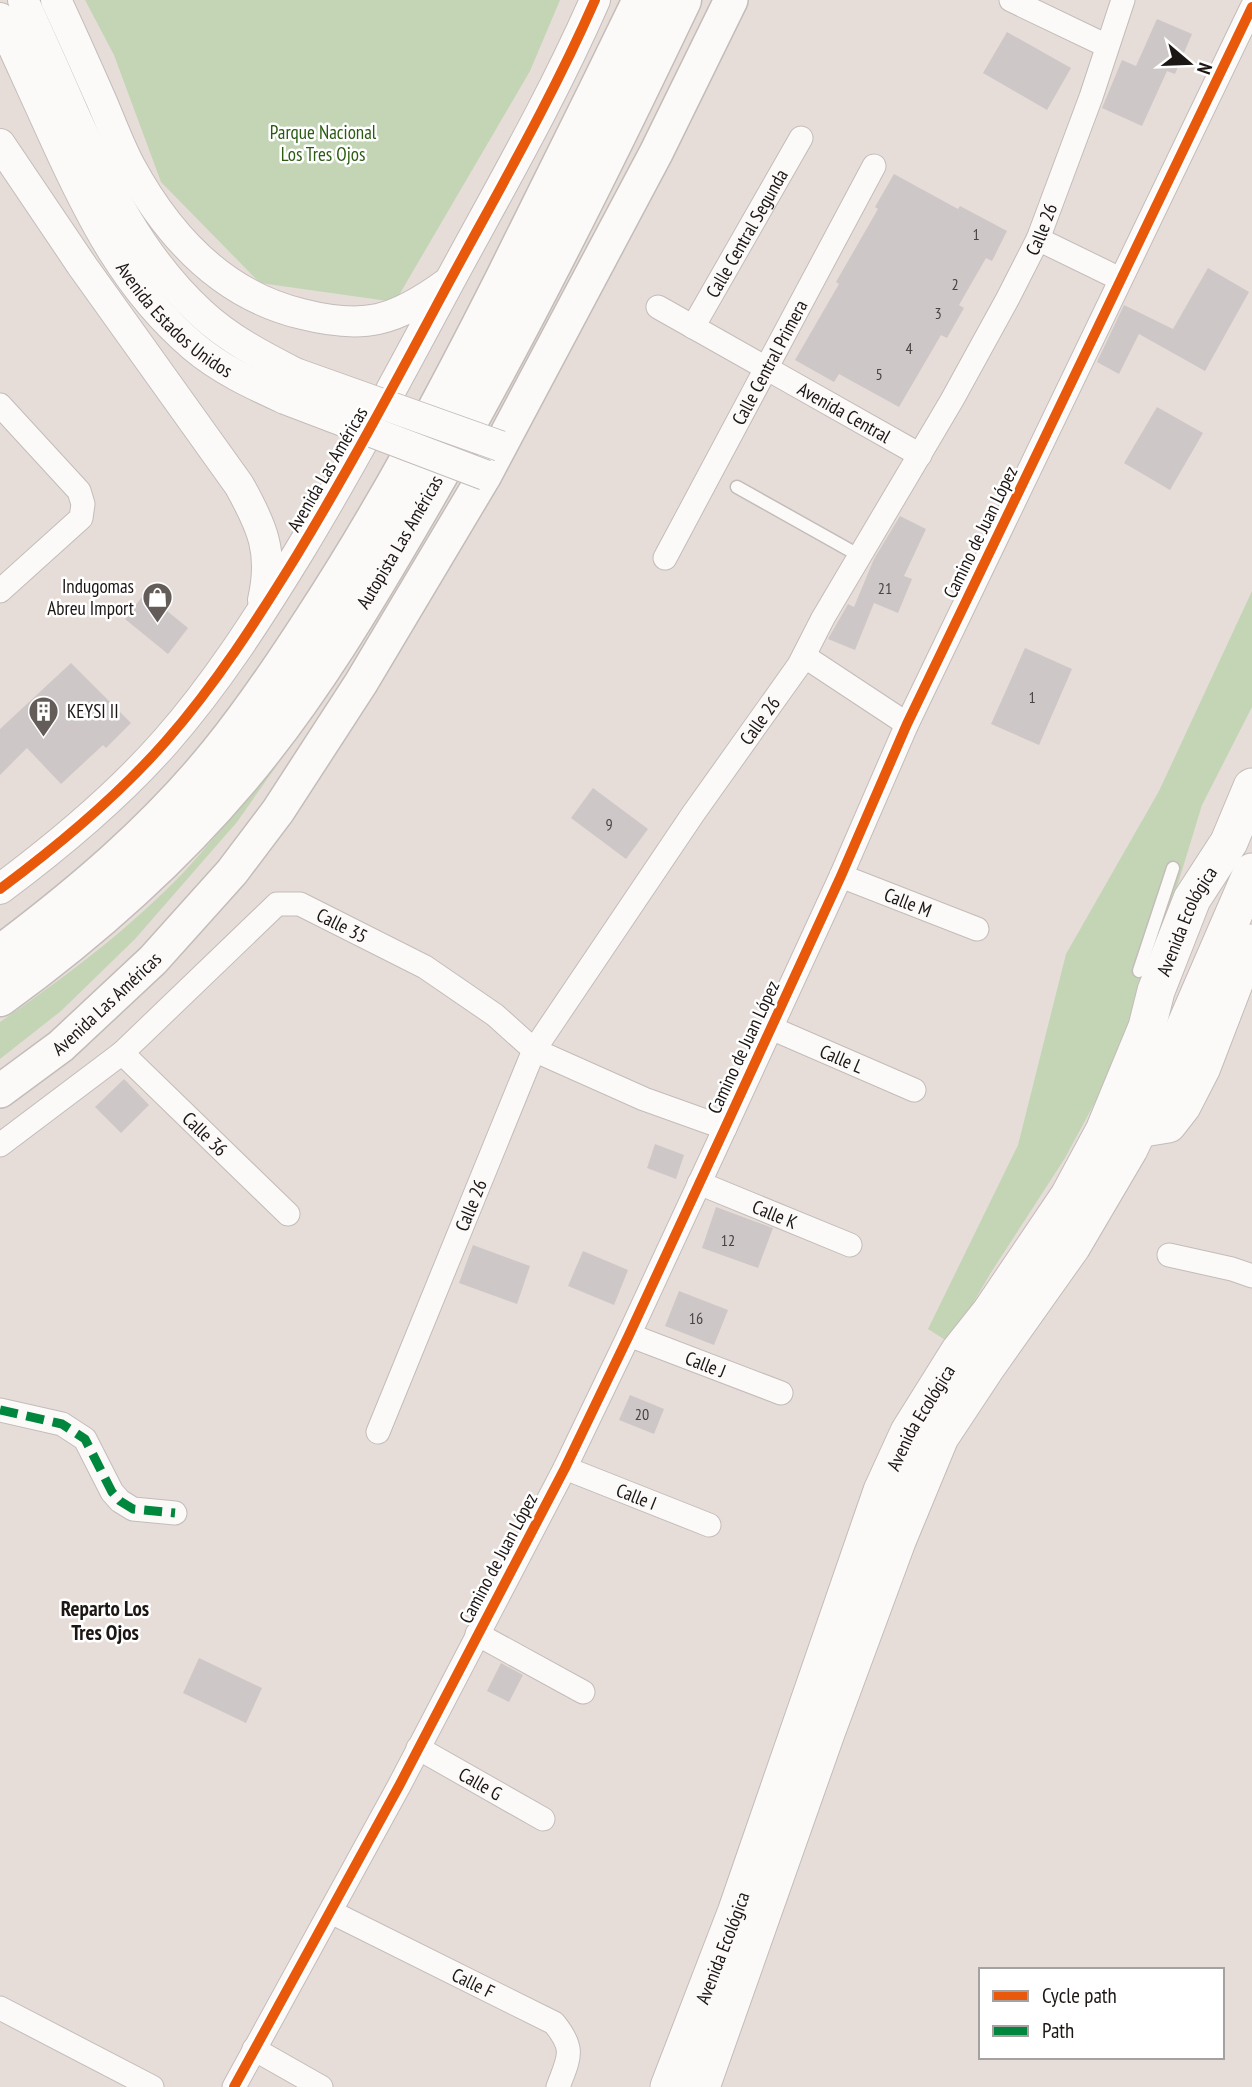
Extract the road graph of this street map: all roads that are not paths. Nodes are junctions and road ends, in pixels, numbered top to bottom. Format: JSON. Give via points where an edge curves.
{"nodes":[{"id":1,"x":23,"y":0,"type":"edge"},
{"id":2,"x":57,"y":0,"type":"edge"},
{"id":3,"x":595,"y":0,"type":"edge"},
{"id":4,"x":642,"y":0,"type":"edge"},
{"id":5,"x":682,"y":0,"type":"edge"},
{"id":6,"x":731,"y":0,"type":"edge"},
{"id":7,"x":1011,"y":0,"type":"edge"},
{"id":8,"x":1123,"y":0,"type":"edge"},
{"id":9,"x":1252,"y":6,"type":"edge"},
{"id":10,"x":0,"y":18,"type":"edge"},
{"id":11,"x":1107,"y":46,"type":"junction"},
{"id":12,"x":801,"y":138,"type":"dead end"},
{"id":13,"x":0,"y":144,"type":"edge"},
{"id":14,"x":874,"y":166,"type":"dead end"},
{"id":15,"x":1038,"y":239,"type":"junction"},
{"id":16,"x":1120,"y":279,"type":"junction"},
{"id":17,"x":449,"y":282,"type":"junction"},
{"id":18,"x":658,"y":307,"type":"dead end"},
{"id":19,"x":693,"y":327,"type":"junction"},
{"id":20,"x":766,"y":369,"type":"junction"},
{"id":21,"x":0,"y":405,"type":"edge"},
{"id":22,"x":500,"y":446,"type":"junction"},
{"id":23,"x":920,"y":454,"type":"junction"},
{"id":24,"x":485,"y":475,"type":"junction"},
{"id":25,"x":737,"y":487,"type":"dead end"},
{"id":26,"x":860,"y":556,"type":"junction"},
{"id":27,"x":665,"y":558,"type":"dead end"},
{"id":28,"x":0,"y":591,"type":"edge"},
{"id":29,"x":260,"y":615,"type":"junction"},
{"id":30,"x":804,"y":656,"type":"junction"},
{"id":31,"x":907,"y":723,"type":"junction"},
{"id":32,"x":1252,"y":788,"type":"edge"},
{"id":33,"x":1252,"y":839,"type":"edge"},
{"id":34,"x":1173,"y":868,"type":"dead end"},
{"id":35,"x":841,"y":876,"type":"junction"},
{"id":36,"x":1250,"y":878,"type":"edge"},
{"id":37,"x":0,"y":890,"type":"edge"},
{"id":38,"x":1179,"y":895,"type":"junction"},
{"id":39,"x":977,"y":929,"type":"dead end"},
{"id":40,"x":1252,"y":943,"type":"edge"},
{"id":41,"x":0,"y":955,"type":"edge"},
{"id":42,"x":1139,"y":971,"type":"dead end"},
{"id":43,"x":0,"y":997,"type":"edge"},
{"id":44,"x":1147,"y":1027,"type":"junction"},
{"id":45,"x":771,"y":1028,"type":"junction"},
{"id":46,"x":534,"y":1050,"type":"junction"},
{"id":47,"x":122,"y":1053,"type":"junction"},
{"id":48,"x":914,"y":1090,"type":"dead end"},
{"id":49,"x":0,"y":1091,"type":"edge"},
{"id":50,"x":725,"y":1128,"type":"junction"},
{"id":51,"x":1138,"y":1129,"type":"junction"},
{"id":52,"x":0,"y":1145,"type":"edge"},
{"id":53,"x":699,"y":1183,"type":"junction"},
{"id":54,"x":288,"y":1214,"type":"dead end"},
{"id":55,"x":850,"y":1245,"type":"dead end"},
{"id":56,"x":1168,"y":1255,"type":"dead end"},
{"id":57,"x":1252,"y":1276,"type":"edge"},
{"id":58,"x":629,"y":1335,"type":"junction"},
{"id":59,"x":782,"y":1393,"type":"dead end"},
{"id":60,"x":0,"y":1410,"type":"edge"},
{"id":61,"x":378,"y":1432,"type":"dead end"},
{"id":62,"x":565,"y":1468,"type":"junction"},
{"id":63,"x":176,"y":1513,"type":"dead end"},
{"id":64,"x":709,"y":1525,"type":"dead end"},
{"id":65,"x":477,"y":1634,"type":"junction"},
{"id":66,"x":583,"y":1692,"type":"dead end"},
{"id":67,"x":418,"y":1748,"type":"junction"},
{"id":68,"x":543,"y":1819,"type":"dead end"},
{"id":69,"x":331,"y":1912,"type":"junction"},
{"id":70,"x":0,"y":2008,"type":"edge"},
{"id":71,"x":254,"y":2049,"type":"junction"},
{"id":72,"x":152,"y":2087,"type":"edge"},
{"id":73,"x":234,"y":2087,"type":"edge"},
{"id":74,"x":321,"y":2087,"type":"edge"},
{"id":75,"x":558,"y":2087,"type":"edge"},
{"id":76,"x":669,"y":2087,"type":"edge"},
{"id":77,"x":701,"y":2087,"type":"edge"}],
"edges":[{"from":1,"to":22,"type":"street","name":"Avenida Estados Unidos","bridge":true,"via":[[113,196],[141,243],[203,316],[251,351],[295,373]]},
{"from":2,"to":17,"type":"street","via":[[129,164],[168,225],[213,272],[236,288],[290,312],[343,321],[368,321],[403,312]]},
{"from":3,"to":17,"type":"street","name":"Avenida Las Américas","via":[[518,159]]},
{"from":4,"to":41,"type":"highway","name":"Autopista Las Américas","via":[[428,428],[280,671],[217,755],[141,838]]},
{"from":5,"to":43,"type":"highway","name":"Autopista Las Américas","via":[[617,137],[473,412],[309,687],[240,778],[167,858],[95,924]]},
{"from":6,"to":22,"type":"main road","name":"Avenida Las Américas","via":[[656,153]]},
{"from":7,"to":11,"type":"street"},
{"from":8,"to":11,"type":"street","name":"Calle 26"},
{"from":9,"to":16,"type":"street","name":"Camino de Juan López"},
{"from":10,"to":24,"type":"street","name":"Avenida Estados Unidos","bridge":true,"via":[[93,219],[153,309],[234,376]]},
{"from":11,"to":15,"type":"street","name":"Calle 26"},
{"from":12,"to":19,"type":"street","name":"Calle Central Segunda"},
{"from":13,"to":29,"type":"street","via":[[245,495],[265,540],[268,562]]},
{"from":14,"to":20,"type":"street","name":"Calle Central Primera"},
{"from":15,"to":16,"type":"street"},
{"from":15,"to":23,"type":"street","name":"Calle 26"},
{"from":16,"to":31,"type":"street","name":"Camino de Juan López"},
{"from":17,"to":29,"type":"street","name":"Avenida Las Américas","via":[[374,422]]},
{"from":18,"to":19,"type":"street","name":"Avenida Central"},
{"from":19,"to":20,"type":"street","name":"Avenida Central"},
{"from":20,"to":23,"type":"street","name":"Avenida Central"},
{"from":20,"to":27,"type":"street","name":"Calle Central Primera"},
{"from":21,"to":28,"type":"street","via":[[79,491],[83,505],[80,518]]},
{"from":22,"to":24,"type":"main road","name":"Avenida Las Américas"},
{"from":23,"to":26,"type":"street","name":"Calle 26"},
{"from":24,"to":49,"type":"main road","name":"Avenida Las Américas","via":[[361,683],[278,811],[232,872],[124,988],[61,1045]]},
{"from":25,"to":26,"type":"lane"},
{"from":26,"to":30,"type":"street","name":"Calle 26"},
{"from":29,"to":37,"type":"street","name":"Avenida Las Américas","via":[[165,742],[61,842]]},
{"from":30,"to":31,"type":"street"},
{"from":30,"to":46,"type":"street","name":"Calle 26"},
{"from":31,"to":35,"type":"street","name":"Camino de Juan López"},
{"from":32,"to":38,"type":"main road","name":"Avenida Ecológica","via":[[1229,842]]},
{"from":33,"to":36,"type":"main road","name":"Avenida Ecológica","via":[[1243,863],[1244,874]]},
{"from":34,"to":38,"type":"lane"},
{"from":35,"to":39,"type":"street","name":"Calle M"},
{"from":35,"to":45,"type":"street","name":"Camino de Juan López"},
{"from":36,"to":44,"type":"main road","via":[[1221,911],[1184,1001],[1172,1017]]},
{"from":36,"to":51,"type":"main road","name":"Avenida Ecológica"},
{"from":38,"to":42,"type":"lane"},
{"from":38,"to":44,"type":"main road","name":"Avenida Ecológica"},
{"from":40,"to":51,"type":"main road","via":[[1182,1106],[1168,1124]]},
{"from":44,"to":76,"type":"main road","name":"Avenida Ecológica","via":[[1104,1131],[1069,1196],[959,1352],[898,1455],[858,1556],[736,1913]]},
{"from":45,"to":48,"type":"street","name":"Calle L"},
{"from":45,"to":50,"type":"street","name":"Camino de Juan López"},
{"from":46,"to":47,"type":"street","name":"Calle 35","via":[[495,1015],[425,967],[300,904],[277,904]]},
{"from":46,"to":50,"type":"street","name":"Calle 35","via":[[644,1100]]},
{"from":46,"to":61,"type":"street","name":"Calle 26"},
{"from":47,"to":52,"type":"street","name":"Calle 35"},
{"from":47,"to":54,"type":"street","name":"Calle 36"},
{"from":50,"to":53,"type":"street","name":"Camino de Juan López"},
{"from":51,"to":77,"type":"main road","name":"Avenida Ecológica","via":[[1072,1246],[940,1437],[897,1541]]},
{"from":53,"to":55,"type":"street","name":"Calle K"},
{"from":53,"to":58,"type":"street","name":"Camino de Juan López"},
{"from":56,"to":57,"type":"street"},
{"from":58,"to":59,"type":"street","name":"Calle J"},
{"from":58,"to":62,"type":"street","name":"Camino de Juan López"},
{"from":60,"to":63,"type":"street","via":[[62,1424],[85,1439],[120,1501],[133,1509]]},
{"from":62,"to":64,"type":"street","name":"Calle I"},
{"from":62,"to":65,"type":"street","name":"Camino de Juan López"},
{"from":65,"to":66,"type":"street"},
{"from":65,"to":67,"type":"street","name":"Camino de Juan López"},
{"from":67,"to":68,"type":"street","name":"Calle G"},
{"from":67,"to":69,"type":"street","name":"Camino de Juan López"},
{"from":69,"to":71,"type":"street","name":"Camino de Juan López"},
{"from":69,"to":75,"type":"street","name":"Calle F","via":[[554,2023],[567,2038],[569,2054]]},
{"from":70,"to":72,"type":"street"},
{"from":71,"to":73,"type":"street","name":"Camino de Juan López"},
{"from":71,"to":74,"type":"street"}]}
